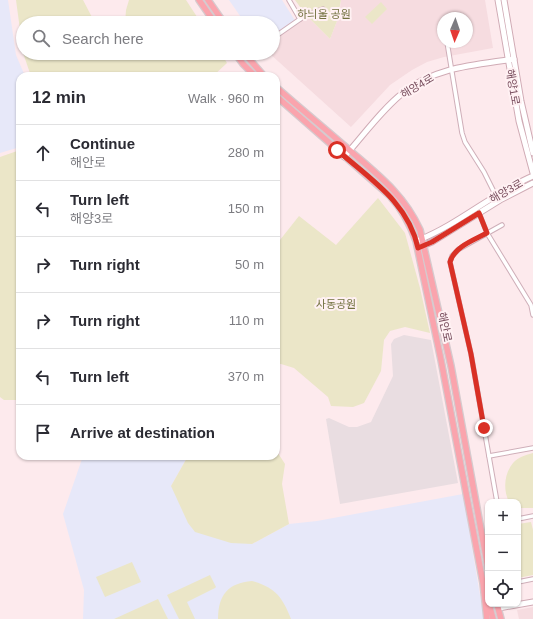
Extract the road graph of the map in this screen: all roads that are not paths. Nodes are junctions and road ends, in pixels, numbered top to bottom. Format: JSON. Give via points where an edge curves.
{"nodes":[{"id":1,"x":199,"y":0,"type":"edge"},
{"id":2,"x":208,"y":0,"type":"edge"},
{"id":3,"x":289,"y":0,"type":"edge"},
{"id":4,"x":498,"y":0,"type":"edge"},
{"id":5,"x":504,"y":0,"type":"edge"},
{"id":6,"x":323,"y":9,"type":"dead end"},
{"id":7,"x":210,"y":16,"type":"edge"},
{"id":8,"x":219,"y":16,"type":"edge"},
{"id":9,"x":300,"y":19,"type":"junction"},
{"id":10,"x":280,"y":33,"type":"edge"},
{"id":11,"x":448,"y":48,"type":"edge"},
{"id":12,"x":240,"y":60,"type":"edge"},
{"id":13,"x":252,"y":60,"type":"edge"},
{"id":14,"x":511,"y":60,"type":"junction"},
{"id":15,"x":452,"y":69,"type":"junction"},
{"id":16,"x":250,"y":72,"type":"edge"},
{"id":17,"x":261,"y":72,"type":"edge"},
{"id":18,"x":280,"y":90,"type":"edge"},
{"id":19,"x":280,"y":100,"type":"edge"},
{"id":20,"x":350,"y":151,"type":"junction"},
{"id":21,"x":533,"y":153,"type":"edge"},
{"id":22,"x":344,"y":157,"type":"junction"},
{"id":23,"x":533,"y":173,"type":"edge"},
{"id":24,"x":533,"y":176,"type":"edge"},
{"id":25,"x":533,"y":183,"type":"edge"},
{"id":26,"x":496,"y":196,"type":"junction"},
{"id":27,"x":479,"y":213,"type":"junction"},
{"id":28,"x":502,"y":225,"type":"dead end"},
{"id":29,"x":487,"y":233,"type":"junction"},
{"id":30,"x":423,"y":238,"type":"junction"},
{"id":31,"x":416,"y":241,"type":"junction"},
{"id":32,"x":424,"y":246,"type":"junction"},
{"id":33,"x":418,"y":248,"type":"junction"},
{"id":34,"x":533,"y":316,"type":"edge"},
{"id":35,"x":533,"y":448,"type":"edge"},
{"id":36,"x":489,"y":456,"type":"junction"},
{"id":37,"x":496,"y":499,"type":"edge"},
{"id":38,"x":533,"y":516,"type":"edge"},
{"id":39,"x":521,"y":519,"type":"edge"},
{"id":40,"x":485,"y":552,"type":"edge"},
{"id":41,"x":533,"y":579,"type":"edge"},
{"id":42,"x":521,"y":581,"type":"edge"},
{"id":43,"x":485,"y":586,"type":"edge"},
{"id":44,"x":533,"y":602,"type":"edge"},
{"id":45,"x":521,"y":603,"type":"edge"},
{"id":46,"x":488,"y":607,"type":"edge"},
{"id":47,"x":490,"y":607,"type":"edge"},
{"id":48,"x":497,"y":607,"type":"edge"},
{"id":49,"x":498,"y":607,"type":"edge"},
{"id":50,"x":487,"y":619,"type":"edge"},
{"id":51,"x":493,"y":619,"type":"edge"},
{"id":52,"x":496,"y":619,"type":"edge"},
{"id":53,"x":501,"y":619,"type":"edge"}],
"edges":[{"from":1,"to":7,"type":"main road"},
{"from":2,"to":8,"type":"main road"},
{"from":3,"to":9,"type":"street"},
{"from":4,"to":14,"type":"street","name":"해양1로"},
{"from":5,"to":14,"type":"street","name":"해양1로"},
{"from":6,"to":9,"type":"street"},
{"from":9,"to":10,"type":"street"},
{"from":11,"to":15,"type":"street"},
{"from":12,"to":16,"type":"main road"},
{"from":13,"to":17,"type":"main road"},
{"from":14,"to":15,"type":"street","name":"해양4로"},
{"from":14,"to":21,"type":"street","name":"해양1로"},
{"from":14,"to":23,"type":"street","name":"해양1로","via":[[519,121]]},
{"from":15,"to":20,"type":"street","name":"해양4로","via":[[427,78],[404,92]]},
{"from":15,"to":26,"type":"street","via":[[465,142]]},
{"from":18,"to":20,"type":"main road","name":"해안로"},
{"from":19,"to":22,"type":"main road","name":"해안로"},
{"from":20,"to":22,"type":"street","name":"해양4로"},
{"from":20,"to":30,"type":"main road","name":"해안로","via":[[399,195],[414,215]]},
{"from":22,"to":31,"type":"main road","name":"해안로","via":[[390,196],[405,216]]},
{"from":24,"to":26,"type":"street","name":"해양3로"},
{"from":25,"to":27,"type":"street","name":"해양3로"},
{"from":26,"to":30,"type":"street","name":"해양3로"},
{"from":27,"to":29,"type":"street"},
{"from":27,"to":32,"type":"street","name":"해양3로"},
{"from":28,"to":29,"type":"street"},
{"from":29,"to":34,"type":"street","via":[[531,305]]},
{"from":29,"to":36,"type":"street","via":[[459,249],[450,262],[471,354]]},
{"from":30,"to":31,"type":"street","name":"해양3로"},
{"from":30,"to":32,"type":"main road","name":"해안로"},
{"from":31,"to":33,"type":"main road","name":"해안로"},
{"from":32,"to":33,"type":"street","name":"해양3로"},
{"from":32,"to":40,"type":"main road","name":"해안로","via":[[451,366]]},
{"from":33,"to":43,"type":"main road","name":"해안로"},
{"from":35,"to":36,"type":"street"},
{"from":36,"to":37,"type":"street"},
{"from":38,"to":39,"type":"street"},
{"from":41,"to":42,"type":"street"},
{"from":44,"to":45,"type":"street"},
{"from":46,"to":50,"type":"main road","name":"해안로"},
{"from":47,"to":51,"type":"main road"},
{"from":48,"to":52,"type":"main road"},
{"from":49,"to":53,"type":"main road"}]}
